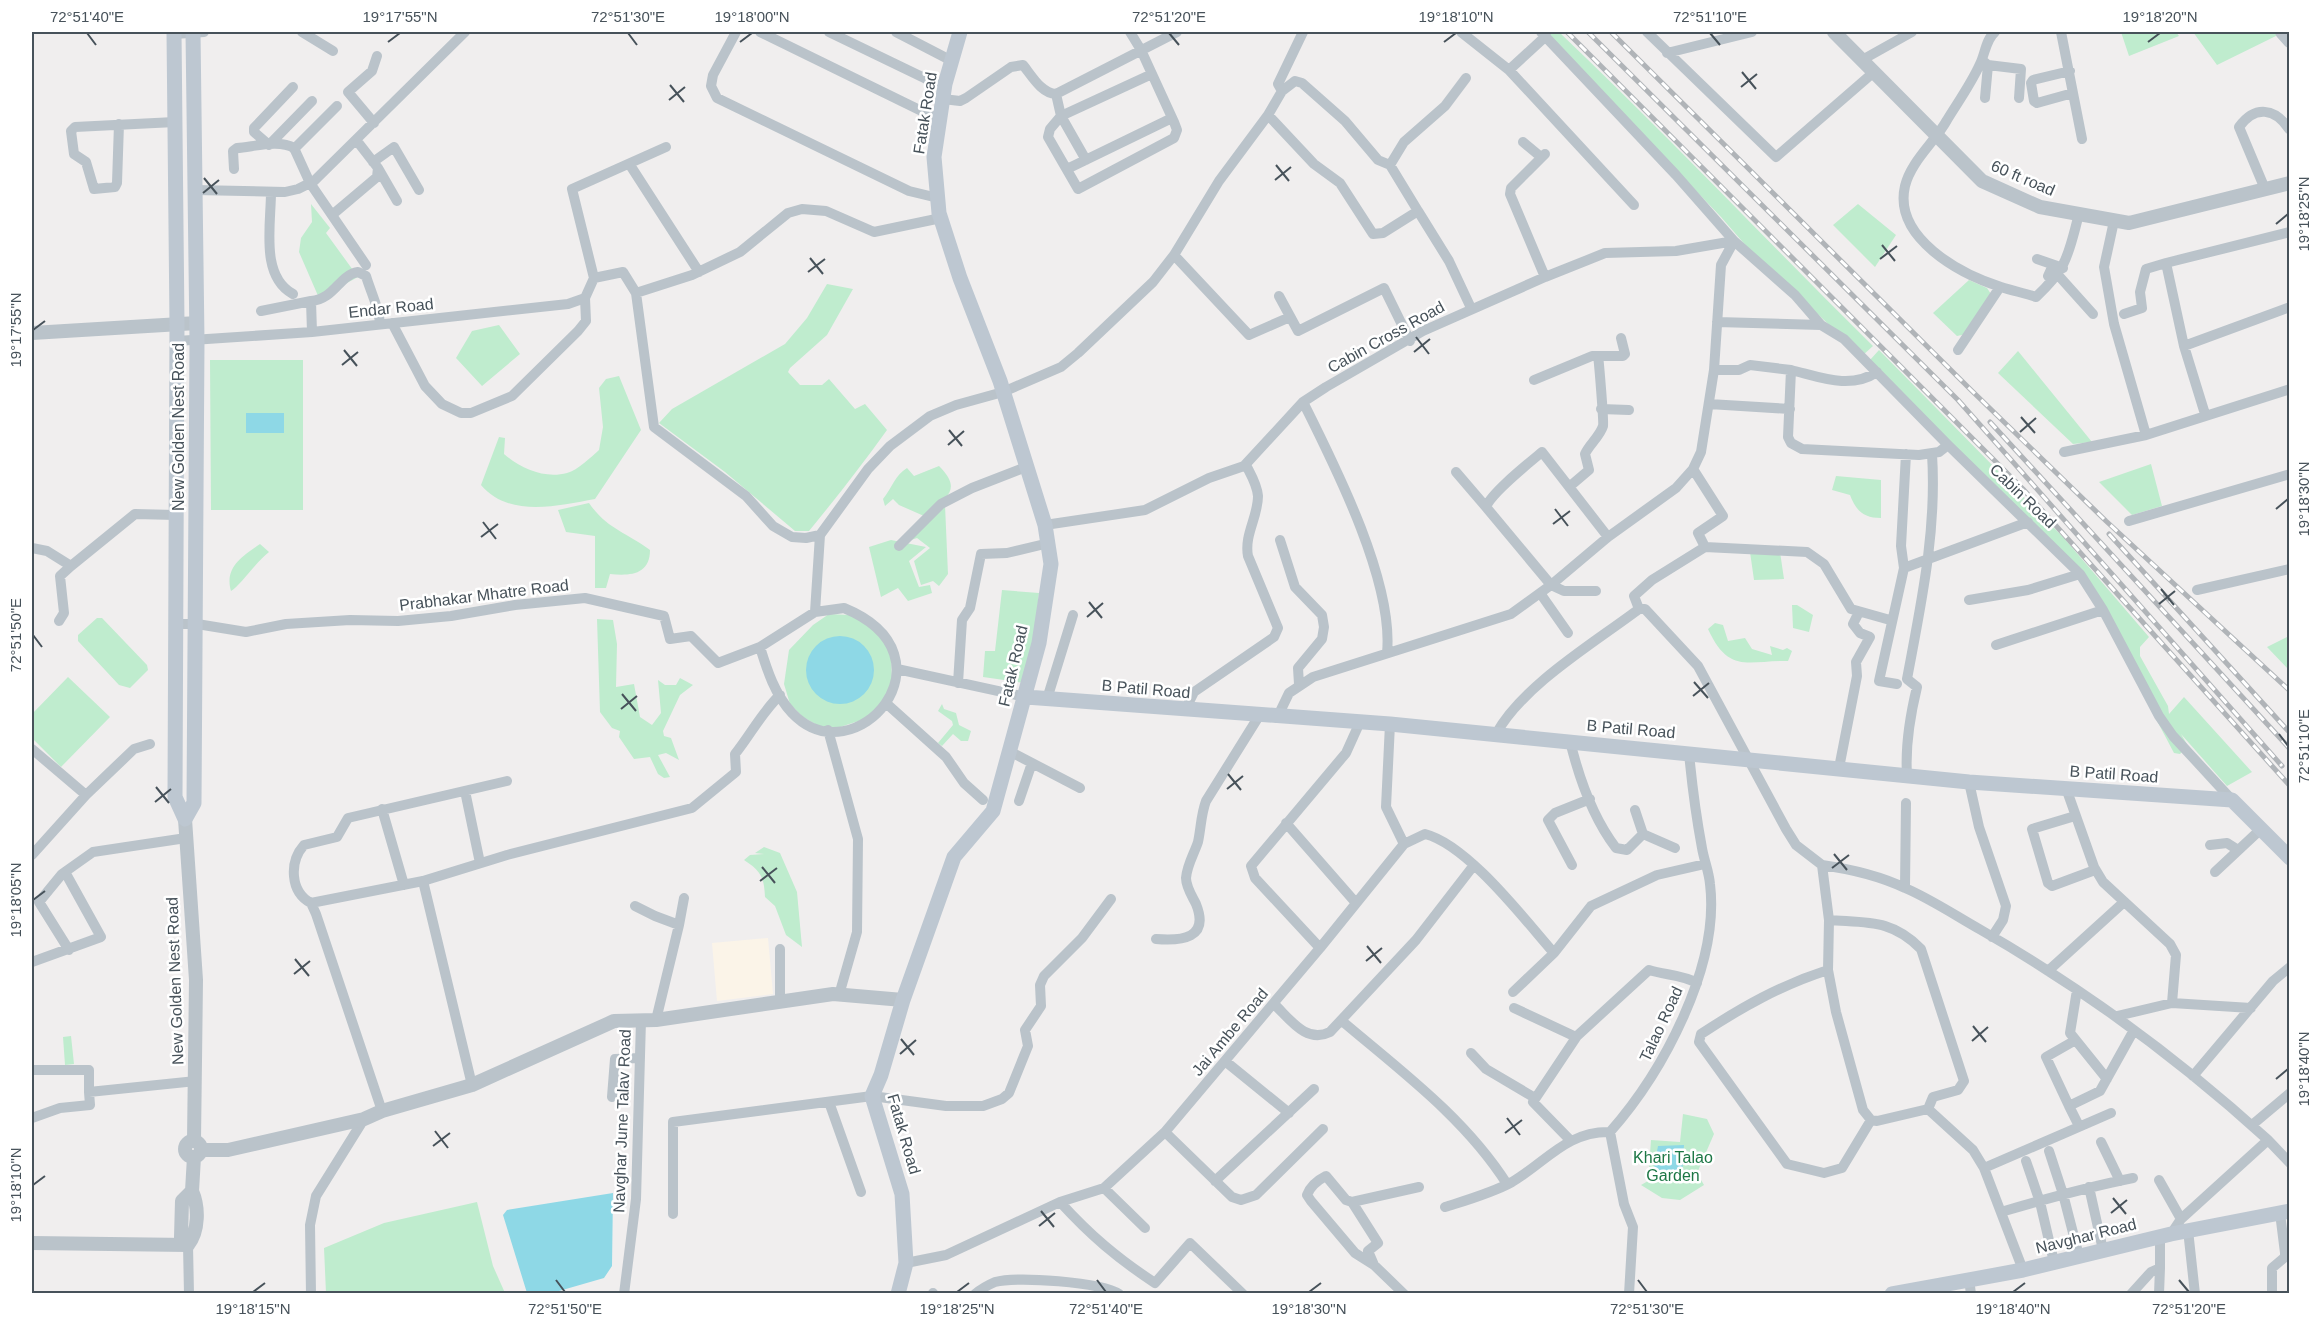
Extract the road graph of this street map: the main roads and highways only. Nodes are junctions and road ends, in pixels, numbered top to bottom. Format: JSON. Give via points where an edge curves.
{"nodes":[{"id":1,"x":197,"y":32,"type":"edge"},
{"id":2,"x":959,"y":32,"type":"edge"},
{"id":3,"x":174,"y":33,"type":"edge"},
{"id":4,"x":1026,"y":697,"type":"junction"},
{"id":5,"x":2289,"y":858,"type":"edge"},
{"id":6,"x":2285,"y":1212,"type":"edge"},
{"id":7,"x":1970,"y":1286,"type":"edge"},
{"id":8,"x":898,"y":1293,"type":"edge"},
{"id":9,"x":1892,"y":1293,"type":"edge"}],
"edges":[{"from":1,"to":3,"type":"main road","name":"New Golden Nest Road","via":[[195,802],[185,819],[175,797]]},
{"from":2,"to":4,"type":"main road","name":"Fatak Road","via":[[934,157],[941,218],[1004,392],[1049,543],[1051,564]]},
{"from":4,"to":5,"type":"main road","name":"B Patil Road","via":[[1390,724],[1969,782],[2232,800]]},
{"from":4,"to":8,"type":"main road","name":"Fatak Road","via":[[993,811],[954,857],[872,1096],[902,1194],[906,1263]]},
{"from":6,"to":7,"type":"main road","name":"Navghar Road","via":[[2185,1225],[2165,1235]]},
{"from":7,"to":9,"type":"main road","name":"Navghar Road"}]}
